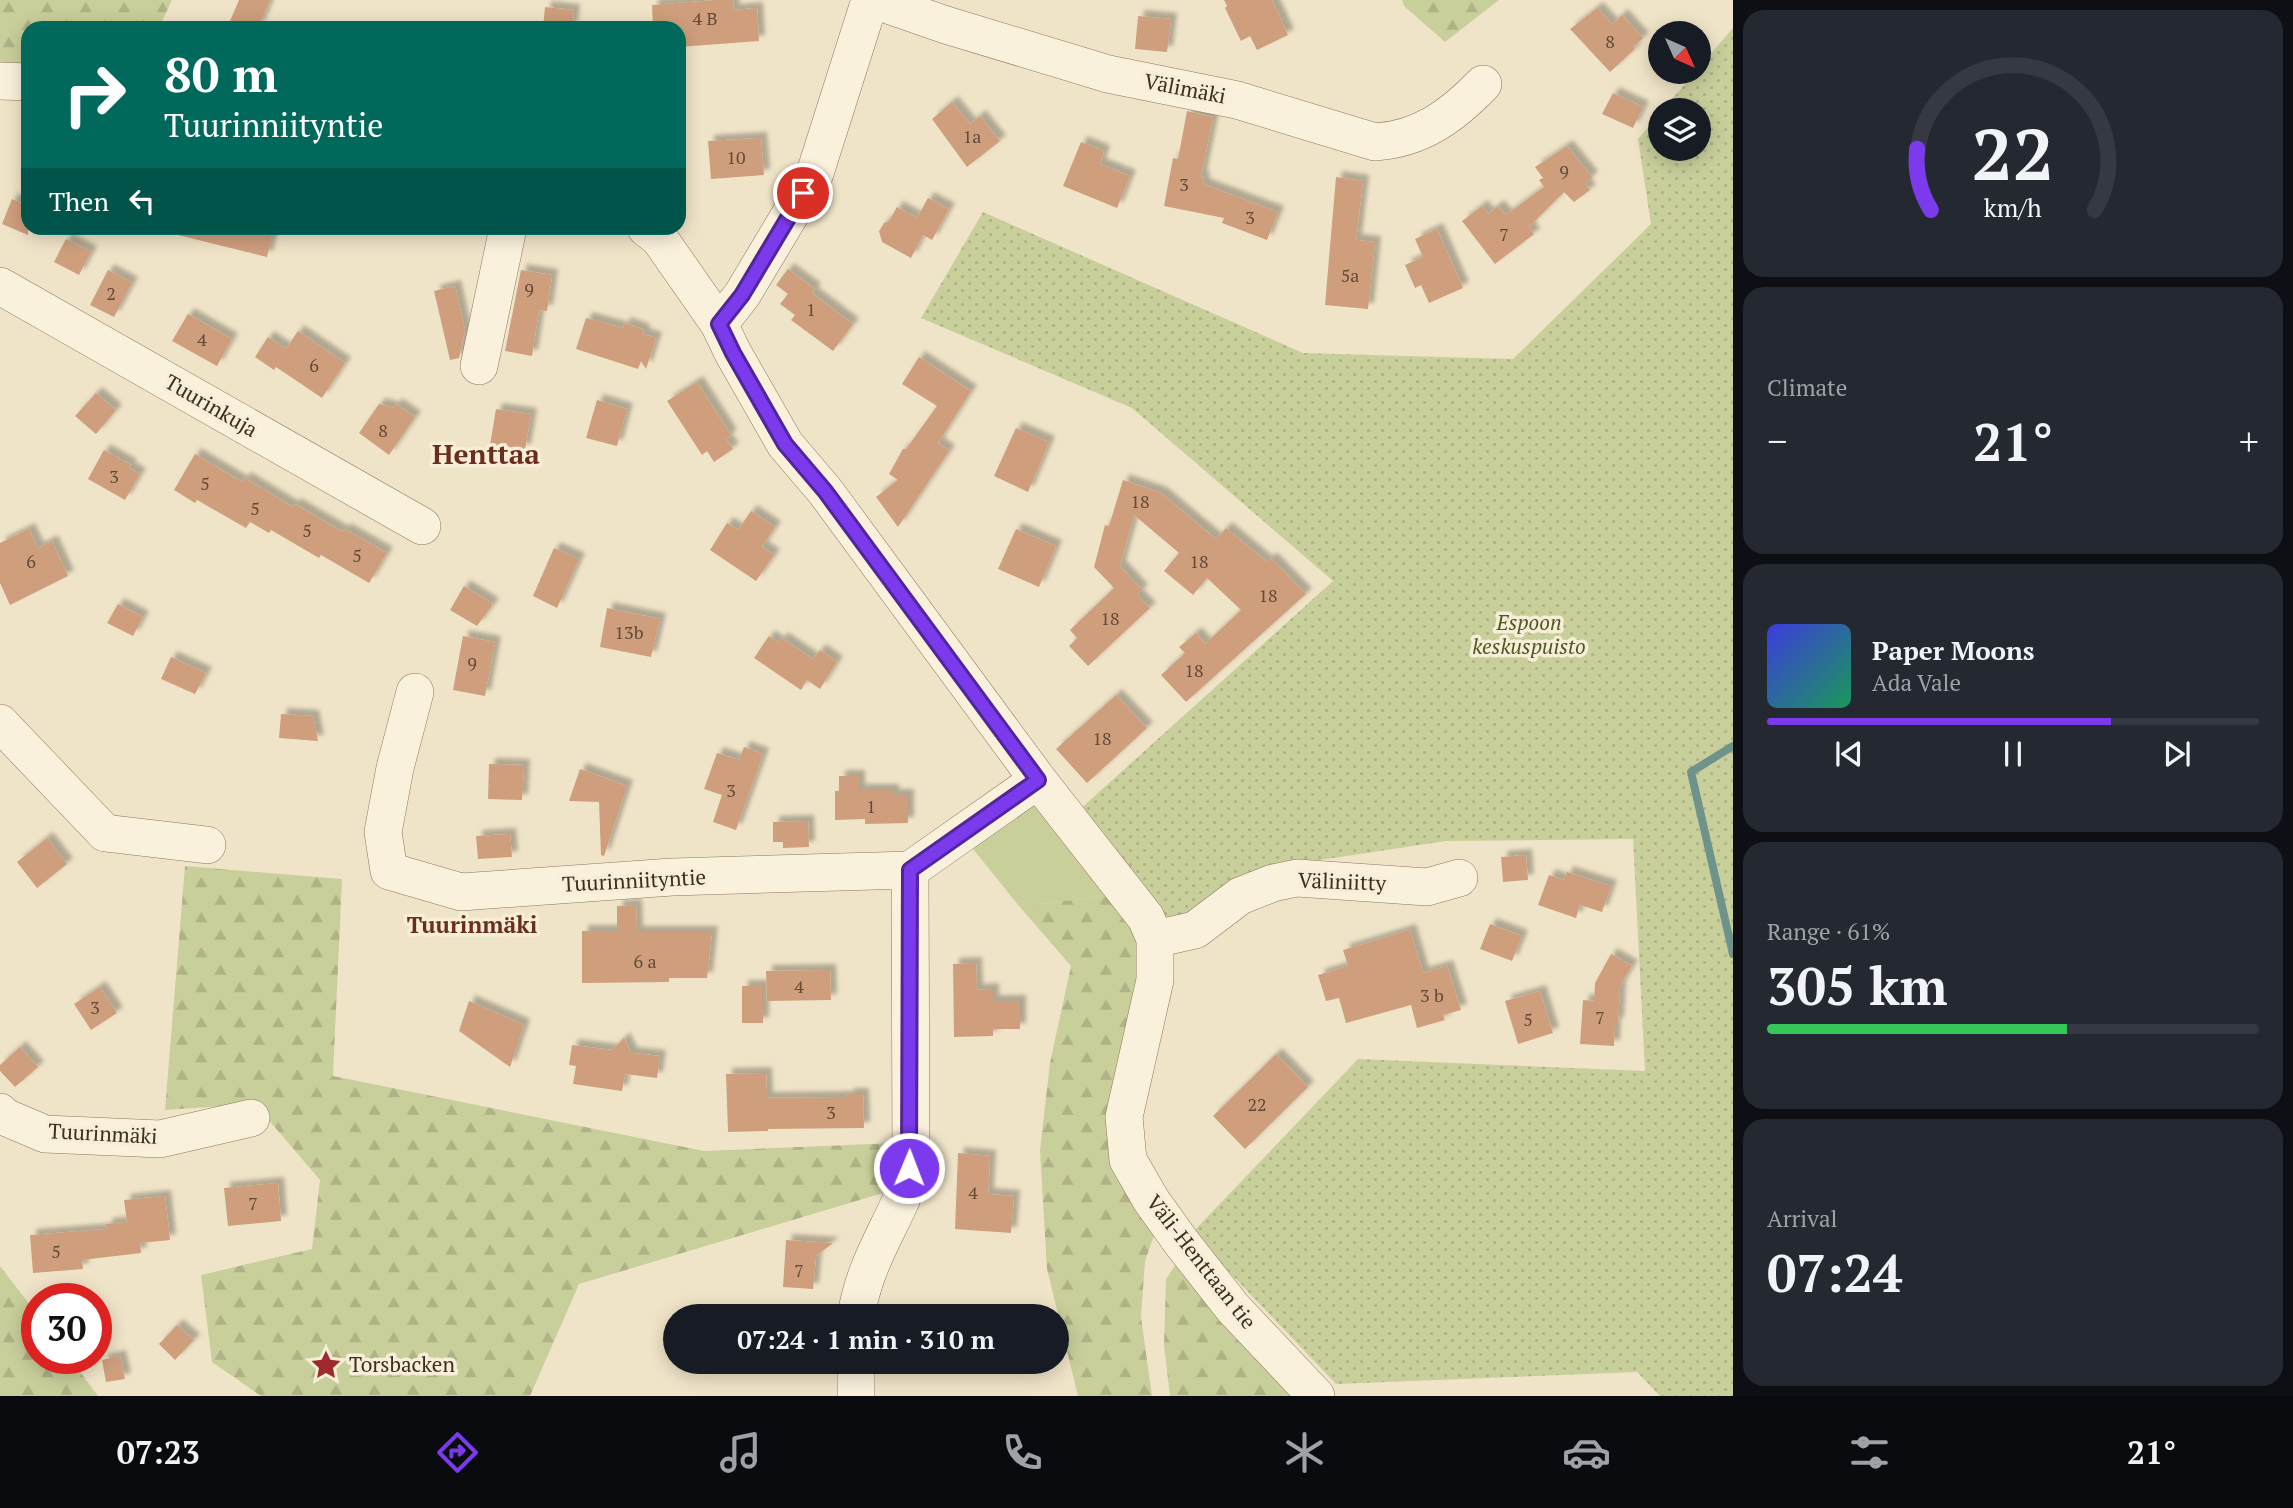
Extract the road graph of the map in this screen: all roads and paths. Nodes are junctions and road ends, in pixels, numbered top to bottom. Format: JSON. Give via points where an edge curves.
{"nodes":[{"id":1,"x":872,"y":0,"type":"edge"},
{"id":2,"x":0,"y":81,"type":"edge"},
{"id":3,"x":21,"y":82,"type":"edge"},
{"id":4,"x":1483,"y":84,"type":"dead end"},
{"id":5,"x":507,"y":235,"type":"edge"},
{"id":6,"x":655,"y":235,"type":"edge"},
{"id":7,"x":0,"y":286,"type":"edge"},
{"id":8,"x":719,"y":324,"type":"junction"},
{"id":9,"x":479,"y":366,"type":"dead end"},
{"id":10,"x":422,"y":526,"type":"dead end"},
{"id":11,"x":415,"y":692,"type":"dead end"},
{"id":12,"x":0,"y":723,"type":"edge"},
{"id":13,"x":1038,"y":780,"type":"junction"},
{"id":14,"x":207,"y":845,"type":"dead end"},
{"id":15,"x":910,"y":870,"type":"junction"},
{"id":16,"x":1460,"y":878,"type":"dead end"},
{"id":17,"x":1156,"y":939,"type":"junction"},
{"id":18,"x":0,"y":1112,"type":"edge"},
{"id":19,"x":251,"y":1118,"type":"dead end"},
{"id":20,"x":858,"y":1304,"type":"edge"},
{"id":21,"x":856,"y":1374,"type":"edge"},
{"id":22,"x":856,"y":1396,"type":"edge"},
{"id":23,"x":1316,"y":1396,"type":"edge"}],
"edges":[{"from":1,"to":4,"type":"street","name":"Välimäki","via":[[1108,74],[1237,100],[1375,142],[1415,135],[1460,108]]},
{"from":1,"to":8,"type":"street","via":[[815,173],[742,295]]},
{"from":2,"to":3,"type":"street"},
{"from":5,"to":9,"type":"street"},
{"from":6,"to":8,"type":"street","name":"Väli-Henttaan tie"},
{"from":7,"to":10,"type":"street","name":"Tuurinkuja"},
{"from":8,"to":13,"type":"street","name":"Väli-Henttaan tie","via":[[785,444],[825,491]]},
{"from":11,"to":15,"type":"street","name":"Tuurinniityntie","via":[[383,832],[389,871],[461,892],[672,877]]},
{"from":12,"to":14,"type":"street","via":[[105,833]]},
{"from":13,"to":15,"type":"street"},
{"from":13,"to":17,"type":"street","name":"Väli-Henttaan tie","via":[[1133,899]]},
{"from":15,"to":20,"type":"street","via":[[911,1163],[902,1197],[873,1256]]},
{"from":16,"to":17,"type":"street","name":"Väliniitty","via":[[1427,887],[1297,878],[1240,896],[1195,930]]},
{"from":17,"to":23,"type":"street","name":"Väli-Henttaan tie","via":[[1155,980],[1124,1116],[1128,1160],[1181,1242],[1233,1308]]},
{"from":18,"to":19,"type":"street","name":"Tuurinmäki","via":[[45,1134],[160,1139]]},
{"from":21,"to":22,"type":"street"}]}
